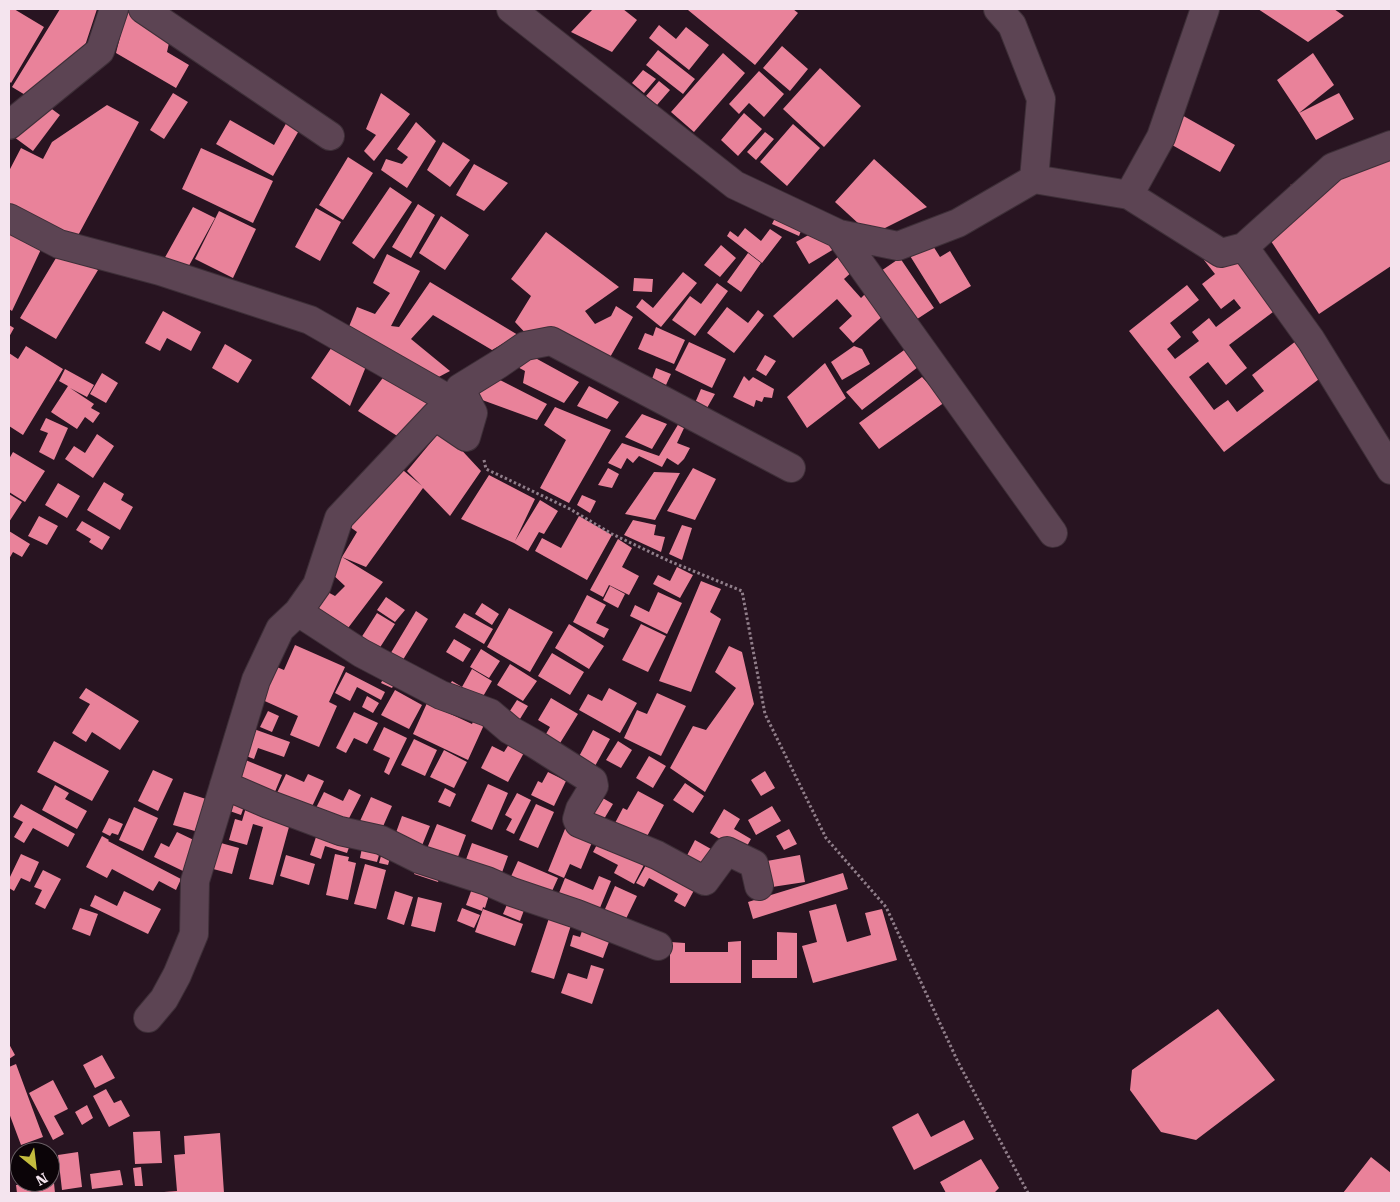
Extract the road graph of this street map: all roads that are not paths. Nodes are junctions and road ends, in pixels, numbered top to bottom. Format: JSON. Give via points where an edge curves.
{"nodes":[{"id":1,"x":114,"y":9,"type":"edge"},
{"id":2,"x":143,"y":9,"type":"edge"},
{"id":3,"x":511,"y":9,"type":"edge"},
{"id":4,"x":998,"y":9,"type":"edge"},
{"id":5,"x":1205,"y":9,"type":"edge"},
{"id":6,"x":9,"y":125,"type":"edge"},
{"id":7,"x":330,"y":136,"type":"dead end"},
{"id":8,"x":1391,"y":145,"type":"edge"},
{"id":9,"x":1034,"y":179,"type":"junction"},
{"id":10,"x":1129,"y":195,"type":"junction"},
{"id":11,"x":9,"y":218,"type":"edge"},
{"id":12,"x":839,"y":234,"type":"junction"},
{"id":13,"x":1244,"y":248,"type":"junction"},
{"id":14,"x":473,"y":413,"type":"junction"},
{"id":15,"x":792,"y":468,"type":"dead end"},
{"id":16,"x":1391,"y":470,"type":"edge"},
{"id":17,"x":1053,"y":533,"type":"dead end"},
{"id":18,"x":298,"y":612,"type":"junction"},
{"id":19,"x":224,"y":785,"type":"junction"},
{"id":20,"x":759,"y":886,"type":"dead end"},
{"id":21,"x":658,"y":946,"type":"dead end"},
{"id":22,"x":148,"y":1018,"type":"dead end"}],
"edges":[{"from":1,"to":6,"type":"street","via":[[100,50]]},
{"from":2,"to":7,"type":"street"},
{"from":3,"to":12,"type":"street","via":[[736,185]]},
{"from":4,"to":9,"type":"street","via":[[1012,25],[1041,99]]},
{"from":5,"to":10,"type":"street","via":[[1161,137]]},
{"from":8,"to":13,"type":"street","via":[[1333,167]]},
{"from":9,"to":10,"type":"street"},
{"from":9,"to":12,"type":"street","via":[[958,223],[898,246]]},
{"from":10,"to":13,"type":"street","via":[[1221,253]]},
{"from":11,"to":14,"type":"street","via":[[59,244],[160,271],[310,320]]},
{"from":12,"to":17,"type":"street"},
{"from":13,"to":16,"type":"street","via":[[1311,340]]},
{"from":14,"to":15,"type":"street","via":[[460,388],[525,346],[551,341]]},
{"from":14,"to":18,"type":"street","via":[[466,437],[434,416],[339,518],[318,585]]},
{"from":18,"to":19,"type":"street","via":[[280,629],[256,680]]},
{"from":18,"to":20,"type":"street","via":[[397,672],[441,695],[490,713],[510,730],[593,781],[594,786],[578,815],[579,823],[657,855],[705,881],[726,851],[754,864]]},
{"from":19,"to":21,"type":"street","via":[[340,831],[380,840],[419,859],[487,881]]},
{"from":19,"to":22,"type":"street","via":[[195,881],[194,934],[178,975]]}]}
